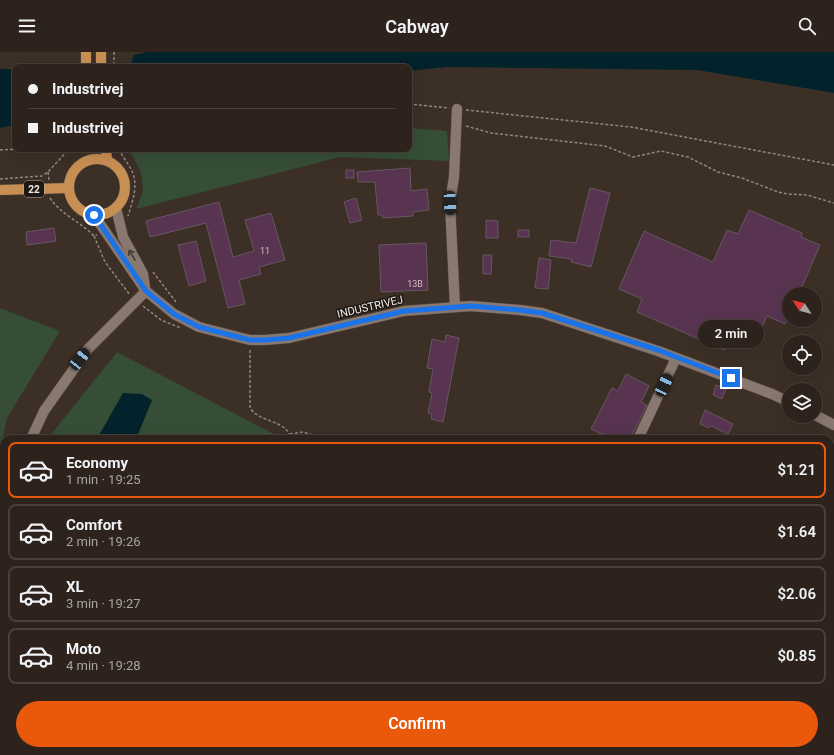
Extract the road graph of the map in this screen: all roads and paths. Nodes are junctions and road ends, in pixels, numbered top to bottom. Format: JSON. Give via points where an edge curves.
{"nodes":[{"id":1,"x":86,"y":52,"type":"edge"},
{"id":2,"x":101,"y":52,"type":"edge"},
{"id":3,"x":114,"y":52,"type":"edge"},
{"id":4,"x":86,"y":64,"type":"edge"},
{"id":5,"x":100,"y":64,"type":"edge"},
{"id":6,"x":114,"y":64,"type":"edge"},
{"id":7,"x":412,"y":104,"type":"edge"},
{"id":8,"x":457,"y":109,"type":"junction"},
{"id":9,"x":455,"y":122,"type":"junction"},
{"id":10,"x":12,"y":149,"type":"edge"},
{"id":11,"x":0,"y":150,"type":"edge"},
{"id":12,"x":66,"y":152,"type":"edge"},
{"id":13,"x":106,"y":152,"type":"edge"},
{"id":14,"x":121,"y":152,"type":"edge"},
{"id":15,"x":89,"y":154,"type":"edge"},
{"id":16,"x":107,"y":160,"type":"junction"},
{"id":17,"x":834,"y":165,"type":"edge"},
{"id":18,"x":48,"y":172,"type":"junction"},
{"id":19,"x":0,"y":179,"type":"edge"},
{"id":20,"x":50,"y":188,"type":"junction"},
{"id":21,"x":68,"y":188,"type":"junction"},
{"id":22,"x":0,"y":190,"type":"edge"},
{"id":23,"x":834,"y":203,"type":"edge"},
{"id":24,"x":116,"y":208,"type":"junction"},
{"id":25,"x":94,"y":215,"type":"junction"},
{"id":26,"x":128,"y":217,"type":"dead end"},
{"id":27,"x":105,"y":232,"type":"junction"},
{"id":28,"x":150,"y":268,"type":"dead end"},
{"id":29,"x":146,"y":291,"type":"junction"},
{"id":30,"x":177,"y":304,"type":"dead end"},
{"id":31,"x":455,"y":307,"type":"junction"},
{"id":32,"x":250,"y":357,"type":"dead end"},
{"id":33,"x":676,"y":358,"type":"junction"},
{"id":34,"x":782,"y":399,"type":"edge"},
{"id":35,"x":822,"y":419,"type":"edge"},
{"id":36,"x":834,"y":425,"type":"edge"},
{"id":37,"x":290,"y":434,"type":"joint"},
{"id":38,"x":33,"y":435,"type":"edge"},
{"id":39,"x":313,"y":435,"type":"edge"},
{"id":40,"x":640,"y":435,"type":"edge"}],
"edges":[{"from":1,"to":4,"type":"main road"},
{"from":2,"to":5,"type":"main road"},
{"from":3,"to":6,"type":"path"},
{"from":7,"to":8,"type":"path"},
{"from":8,"to":9,"type":"street"},
{"from":8,"to":17,"type":"path","via":[[631,127]]},
{"from":9,"to":23,"type":"path","via":[[474,130],[491,133],[605,146],[633,157],[661,151],[688,157],[718,172],[778,192],[806,195]]},
{"from":9,"to":31,"type":"street","via":[[454,177],[450,203]]},
{"from":10,"to":11,"type":"path"},
{"from":12,"to":18,"type":"path"},
{"from":13,"to":16,"type":"main road"},
{"from":14,"to":26,"type":"path","via":[[132,170],[135,182],[135,196]]},
{"from":15,"to":16,"type":"main road"},
{"from":15,"to":21,"type":"main road","via":[[77,167],[69,180]]},
{"from":16,"to":24,"type":"main road","via":[[116,165],[125,182],[122,200]]},
{"from":18,"to":19,"type":"path","via":[[36,177]]},
{"from":18,"to":20,"type":"path"},
{"from":20,"to":21,"type":"main road","number":"22"},
{"from":20,"to":22,"type":"main road","number":"22"},
{"from":20,"to":27,"type":"path","via":[[50,198],[55,205],[94,236]]},
{"from":21,"to":25,"type":"main road","via":[[79,209]]},
{"from":24,"to":25,"type":"main road"},
{"from":29,"to":24,"type":"street","one_way":true,"via":[[143,274],[123,237]]},
{"from":25,"to":27,"type":"street","name":"INDUSTRIVEJ"},
{"from":27,"to":29,"type":"street","name":"INDUSTRIVEJ"},
{"from":28,"to":30,"type":"path"},
{"from":29,"to":31,"type":"street","name":"INDUSTRIVEJ","via":[[174,314],[199,327],[250,340],[289,338],[404,311]]},
{"from":29,"to":38,"type":"street","via":[[88,349],[44,411]]},
{"from":31,"to":33,"type":"street","name":"INDUSTRIVEJ","via":[[471,306],[542,313]]},
{"from":32,"to":37,"type":"path","via":[[250,407],[255,414],[284,428]]},
{"from":33,"to":34,"type":"street","name":"INDUSTRIVEJ"},
{"from":33,"to":40,"type":"street"},
{"from":35,"to":36,"type":"street"},
{"from":37,"to":39,"type":"path","via":[[303,432]]}]}
